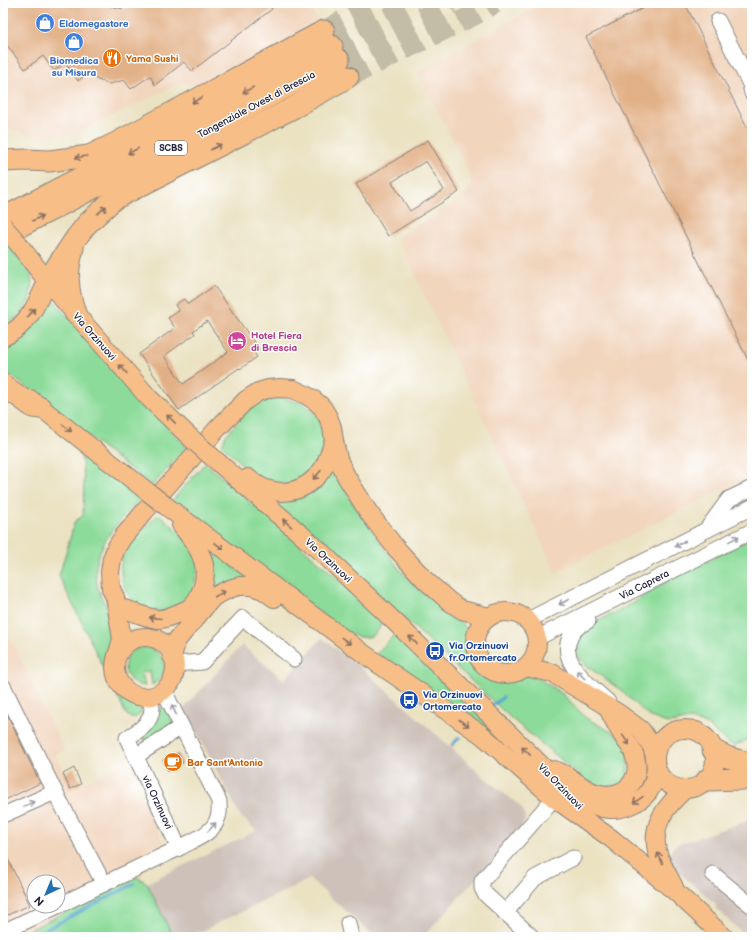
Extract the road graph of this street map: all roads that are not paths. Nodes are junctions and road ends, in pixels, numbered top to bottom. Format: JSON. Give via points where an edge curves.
{"nodes":[{"id":1,"x":718,"y":21,"type":"dead end"},
{"id":2,"x":336,"y":54,"type":"junction"},
{"id":3,"x":273,"y":86,"type":"junction"},
{"id":4,"x":751,"y":87,"type":"edge"},
{"id":5,"x":3,"y":152,"type":"edge"},
{"id":6,"x":28,"y":160,"type":"junction"},
{"id":7,"x":3,"y":161,"type":"edge"},
{"id":8,"x":3,"y":218,"type":"edge"},
{"id":9,"x":3,"y":226,"type":"edge"},
{"id":10,"x":76,"y":238,"type":"junction"},
{"id":11,"x":10,"y":239,"type":"edge"},
{"id":12,"x":47,"y":281,"type":"junction"},
{"id":13,"x":75,"y":313,"type":"junction"},
{"id":14,"x":3,"y":337,"type":"edge"},
{"id":15,"x":3,"y":378,"type":"edge"},
{"id":16,"x":3,"y":385,"type":"edge"},
{"id":17,"x":41,"y":408,"type":"junction"},
{"id":18,"x":334,"y":440,"type":"junction"},
{"id":19,"x":212,"y":457,"type":"junction"},
{"id":20,"x":752,"y":488,"type":"edge"},
{"id":21,"x":167,"y":507,"type":"junction"},
{"id":22,"x":752,"y":507,"type":"edge"},
{"id":23,"x":752,"y":530,"type":"edge"},
{"id":24,"x":705,"y":531,"type":"junction"},
{"id":25,"x":639,"y":586,"type":"junction"},
{"id":26,"x":119,"y":603,"type":"junction"},
{"id":27,"x":189,"y":608,"type":"junction"},
{"id":28,"x":462,"y":610,"type":"junction"},
{"id":29,"x":489,"y":617,"type":"junction"},
{"id":30,"x":528,"y":620,"type":"junction"},
{"id":31,"x":324,"y":624,"type":"junction"},
{"id":32,"x":476,"y":634,"type":"junction"},
{"id":33,"x":151,"y":639,"type":"junction"},
{"id":34,"x":536,"y":644,"type":"junction"},
{"id":35,"x":117,"y":656,"type":"junction"},
{"id":36,"x":294,"y":659,"type":"dead end"},
{"id":37,"x":173,"y":660,"type":"junction"},
{"id":38,"x":526,"y":667,"type":"junction"},
{"id":39,"x":552,"y":673,"type":"junction"},
{"id":40,"x":3,"y":686,"type":"edge"},
{"id":41,"x":166,"y":687,"type":"junction"},
{"id":42,"x":148,"y":696,"type":"junction"},
{"id":43,"x":613,"y":709,"type":"junction"},
{"id":44,"x":181,"y":727,"type":"junction"},
{"id":45,"x":641,"y":730,"type":"junction"},
{"id":46,"x":670,"y":733,"type":"junction"},
{"id":47,"x":714,"y":750,"type":"junction"},
{"id":48,"x":136,"y":756,"type":"junction"},
{"id":49,"x":656,"y":762,"type":"junction"},
{"id":50,"x":752,"y":764,"type":"edge"},
{"id":51,"x":542,"y":766,"type":"junction"},
{"id":52,"x":752,"y":778,"type":"edge"},
{"id":53,"x":707,"y":780,"type":"junction"},
{"id":54,"x":684,"y":789,"type":"junction"},
{"id":55,"x":55,"y":792,"type":"junction"},
{"id":56,"x":554,"y":798,"type":"junction"},
{"id":57,"x":3,"y":816,"type":"edge"},
{"id":58,"x":612,"y":839,"type":"junction"},
{"id":59,"x":179,"y":848,"type":"junction"},
{"id":60,"x":573,"y":858,"type":"dead end"},
{"id":61,"x":713,"y":874,"type":"dead end"},
{"id":62,"x":104,"y":884,"type":"junction"},
{"id":63,"x":677,"y":893,"type":"junction"},
{"id":64,"x":752,"y":906,"type":"edge"},
{"id":65,"x":505,"y":913,"type":"junction"},
{"id":66,"x":3,"y":932,"type":"edge"},
{"id":67,"x":532,"y":937,"type":"edge"},
{"id":68,"x":724,"y":937,"type":"edge"}],
"edges":[{"from":1,"to":4,"type":"street"},
{"from":2,"to":3,"type":"highway","via":[[297,56]]},
{"from":2,"to":3,"type":"highway","via":[[315,83]]},
{"from":2,"to":6,"type":"highway","one_way":true,"via":[[190,104],[88,156],[49,161]]},
{"from":10,"to":2,"type":"highway","one_way":true,"via":[[114,199],[293,108]]},
{"from":3,"to":8,"type":"highway","name":"Tangenziale Ovest di Brescia","number":"SCBS","one_way":true},
{"from":11,"to":3,"type":"highway","name":"Tangenziale Ovest di Brescia","number":"SCBS","one_way":true},
{"from":5,"to":6,"type":"highway"},
{"from":6,"to":7,"type":"highway"},
{"from":9,"to":11,"type":"main road","name":"Via Orzinuovi","bridge":true},
{"from":10,"to":12,"type":"highway"},
{"from":10,"to":13,"type":"highway","via":[[68,264],[68,283]]},
{"from":11,"to":12,"type":"main road","name":"Via Orzinuovi"},
{"from":12,"to":13,"type":"main road","name":"Via Orzinuovi"},
{"from":14,"to":12,"type":"main road","one_way":true,"via":[[16,329],[34,310]]},
{"from":19,"to":13,"type":"main road","name":"Via Orzinuovi","one_way":true,"bridge":true,"via":[[149,398]]},
{"from":15,"to":17,"type":"main road","name":"Via Orzinuovi"},
{"from":16,"to":17,"type":"highway","via":[[33,407]]},
{"from":17,"to":21,"type":"main road","name":"Via Orzinuovi","one_way":true,"bridge":true},
{"from":18,"to":19,"type":"main road","one_way":true,"via":[[328,459],[315,478],[307,485],[288,491],[266,490],[235,467]]},
{"from":18,"to":26,"type":"main road","via":[[332,427],[322,407],[293,389],[268,389],[246,400],[218,428],[116,548],[110,572],[111,589]]},
{"from":18,"to":28,"type":"main road","via":[[338,459],[346,476],[394,548],[426,581]]},
{"from":51,"to":19,"type":"main road","name":"Via Orzinuovi","one_way":true,"via":[[395,622]]},
{"from":20,"to":24,"type":"street","name":"Via Caprera","via":[[729,499]]},
{"from":21,"to":27,"type":"main road","via":[[195,543],[204,565],[203,586],[197,600]]},
{"from":21,"to":31,"type":"main road","name":"Via Orzinuovi","one_way":true},
{"from":22,"to":24,"type":"street","name":"Via Caprera"},
{"from":25,"to":23,"type":"street","name":"Via Caprera","one_way":true},
{"from":24,"to":30,"type":"street","name":"Via Caprera","one_way":true},
{"from":25,"to":34,"type":"street","name":"Via Caprera"},
{"from":43,"to":25,"type":"street","one_way":true,"via":[[576,670],[569,659],[567,646],[572,632],[578,626],[623,604]]},
{"from":27,"to":26,"type":"main road","one_way":true,"via":[[160,619],[148,618]]},
{"from":26,"to":33,"type":"main road"},
{"from":26,"to":35,"type":"main road","via":[[122,638]]},
{"from":27,"to":33,"type":"main road","via":[[177,626]]},
{"from":28,"to":29,"type":"main road"},
{"from":28,"to":32,"type":"main road"},
{"from":29,"to":30,"type":"main road","via":[[497,613],[514,612]]},
{"from":29,"to":32,"type":"main road","via":[[483,621]]},
{"from":30,"to":34,"type":"main road","via":[[534,629]]},
{"from":37,"to":31,"type":"main road","one_way":true,"via":[[177,640],[213,597],[238,586],[251,586],[263,590],[301,617]]},
{"from":31,"to":56,"type":"main road","name":"Via Orzinuovi","one_way":true,"via":[[482,735]]},
{"from":32,"to":38,"type":"main road","via":[[476,651],[486,666],[497,672],[510,673]]},
{"from":33,"to":35,"type":"main road","via":[[129,641]]},
{"from":33,"to":37,"type":"main road","via":[[166,646]]},
{"from":34,"to":38,"type":"main road","via":[[534,656]]},
{"from":34,"to":39,"type":"main road"},
{"from":35,"to":42,"type":"main road","via":[[115,665],[121,684],[133,694]]},
{"from":36,"to":37,"type":"street","via":[[243,618],[202,662]]},
{"from":37,"to":41,"type":"main road","via":[[173,676]]},
{"from":38,"to":39,"type":"main road"},
{"from":39,"to":43,"type":"main road"},
{"from":40,"to":55,"type":"street"},
{"from":41,"to":42,"type":"main road"},
{"from":44,"to":41,"type":"street","one_way":true},
{"from":42,"to":48,"type":"street","name":"via Orzinuovi","via":[[152,708],[149,718],[140,730],[127,738]]},
{"from":43,"to":45,"type":"main road"},
{"from":43,"to":51,"type":"main road","one_way":true,"via":[[636,760],[636,775],[627,788],[620,793],[601,795],[582,787],[565,774]]},
{"from":44,"to":48,"type":"street"},
{"from":59,"to":44,"type":"street","one_way":true,"via":[[208,832],[219,816],[219,801]]},
{"from":45,"to":46,"type":"main road"},
{"from":45,"to":49,"type":"main road","via":[[651,745]]},
{"from":46,"to":47,"type":"main road","via":[[678,730],[696,731],[710,742]]},
{"from":46,"to":49,"type":"main road","via":[[658,747]]},
{"from":47,"to":50,"type":"highway","via":[[727,757]]},
{"from":47,"to":53,"type":"main road","via":[[714,766]]},
{"from":48,"to":59,"type":"street","name":"via Orzinuovi"},
{"from":49,"to":51,"type":"main road","one_way":true,"via":[[653,785],[647,794],[627,807],[614,809],[592,804],[560,777]]},
{"from":49,"to":54,"type":"main road","via":[[660,776],[667,783],[675,788]]},
{"from":51,"to":58,"type":"main road","name":"Via Orzinuovi"},
{"from":52,"to":53,"type":"highway"},
{"from":53,"to":54,"type":"main road","via":[[697,787]]},
{"from":63,"to":54,"type":"main road","one_way":true,"via":[[657,851],[656,835],[664,810]]},
{"from":57,"to":55,"type":"street","one_way":true},
{"from":55,"to":62,"type":"street"},
{"from":56,"to":58,"type":"main road","name":"Via Orzinuovi"},
{"from":56,"to":65,"type":"street","via":[[482,881],[485,894]]},
{"from":58,"to":63,"type":"main road","name":"Via Orzinuovi"},
{"from":59,"to":62,"type":"street"},
{"from":60,"to":65,"type":"street","via":[[535,878]]},
{"from":61,"to":64,"type":"street"},
{"from":62,"to":66,"type":"street"},
{"from":63,"to":68,"type":"main road","name":"Via Orzinuovi"},
{"from":65,"to":67,"type":"street"}]}
